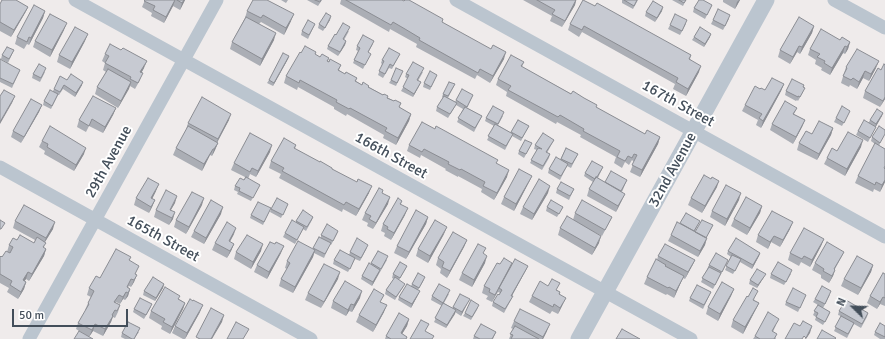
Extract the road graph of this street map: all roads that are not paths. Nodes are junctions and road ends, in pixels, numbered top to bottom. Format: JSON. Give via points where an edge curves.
{"nodes":[{"id":1,"x":75,"y":0,"type":"edge"},
{"id":2,"x":217,"y":0,"type":"edge"},
{"id":3,"x":456,"y":0,"type":"edge"},
{"id":4,"x":766,"y":0,"type":"edge"},
{"id":5,"x":834,"y":0,"type":"edge"},
{"id":6,"x":885,"y":28,"type":"edge"},
{"id":7,"x":184,"y":60,"type":"junction"},
{"id":8,"x":694,"y":131,"type":"junction"},
{"id":9,"x":0,"y":167,"type":"edge"},
{"id":10,"x":95,"y":220,"type":"junction"},
{"id":11,"x":885,"y":237,"type":"edge"},
{"id":12,"x":606,"y":292,"type":"junction"},
{"id":13,"x":29,"y":339,"type":"edge"},
{"id":14,"x":311,"y":339,"type":"edge"},
{"id":15,"x":579,"y":339,"type":"edge"},
{"id":16,"x":691,"y":339,"type":"edge"}],
"edges":[{"from":1,"to":7,"type":"street","name":"166th Street"},
{"from":2,"to":7,"type":"street","name":"29th Avenue"},
{"from":3,"to":8,"type":"street","name":"167th Street"},
{"from":4,"to":8,"type":"street","name":"32nd Avenue"},
{"from":5,"to":6,"type":"street"},
{"from":7,"to":10,"type":"street","name":"29th Avenue"},
{"from":7,"to":12,"type":"street","name":"166th Street"},
{"from":8,"to":11,"type":"street","name":"167th Street"},
{"from":8,"to":12,"type":"street","name":"32nd Avenue"},
{"from":9,"to":10,"type":"street","name":"165th Street"},
{"from":10,"to":13,"type":"street","name":"29th Avenue"},
{"from":10,"to":14,"type":"street","name":"165th Street"},
{"from":12,"to":15,"type":"street","name":"32nd Avenue"},
{"from":12,"to":16,"type":"street","name":"166th Street"}]}
